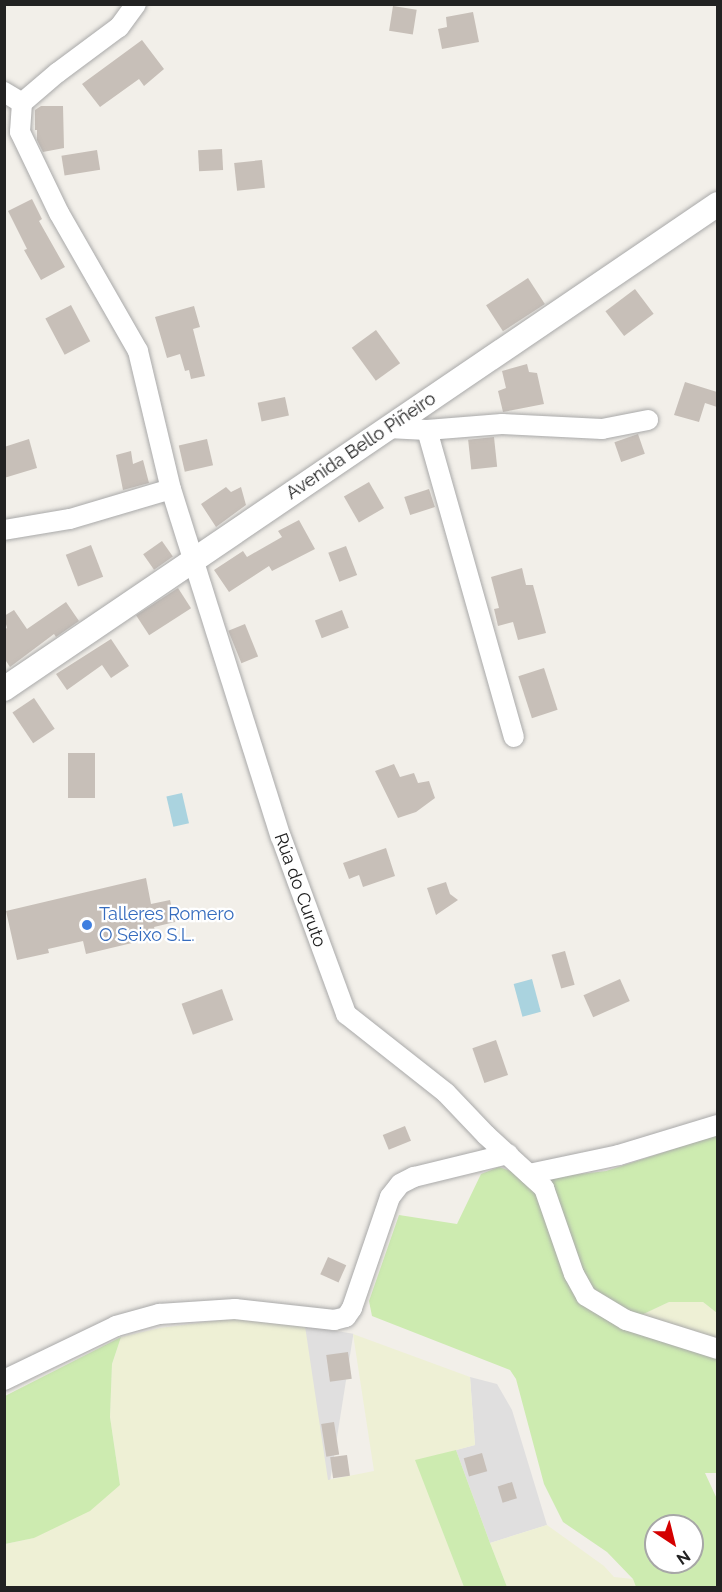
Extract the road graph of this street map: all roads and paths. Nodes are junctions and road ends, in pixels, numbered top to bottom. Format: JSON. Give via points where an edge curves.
{"nodes":[{"id":1,"x":136,"y":4,"type":"edge"},
{"id":2,"x":4,"y":92,"type":"edge"},
{"id":3,"x":22,"y":103,"type":"junction"},
{"id":4,"x":717,"y":204,"type":"edge"},
{"id":5,"x":648,"y":420,"type":"dead end"},
{"id":6,"x":388,"y":428,"type":"junction"},
{"id":7,"x":427,"y":430,"type":"junction"},
{"id":8,"x":171,"y":489,"type":"junction"},
{"id":9,"x":4,"y":530,"type":"edge"},
{"id":10,"x":194,"y":560,"type":"junction"},
{"id":11,"x":4,"y":689,"type":"edge"},
{"id":12,"x":514,"y":737,"type":"dead end"},
{"id":13,"x":717,"y":1125,"type":"edge"},
{"id":14,"x":508,"y":1154,"type":"junction"},
{"id":15,"x":529,"y":1174,"type":"junction"},
{"id":16,"x":717,"y":1349,"type":"edge"},
{"id":17,"x":4,"y":1380,"type":"edge"}],
"edges":[{"from":1,"to":3,"type":"street","via":[[119,27]]},
{"from":2,"to":3,"type":"street"},
{"from":3,"to":8,"type":"street","name":"Rúa do Curuto","via":[[20,132],[59,213],[138,351]]},
{"from":4,"to":6,"type":"street","name":"Avenida Bello Piñeiro"},
{"from":5,"to":7,"type":"street","via":[[602,429],[502,424]]},
{"from":6,"to":7,"type":"street"},
{"from":6,"to":10,"type":"street","name":"Avenida Bello Piñeiro"},
{"from":7,"to":12,"type":"street"},
{"from":8,"to":9,"type":"street","via":[[70,519]]},
{"from":8,"to":10,"type":"street","name":"Rúa do Curuto"},
{"from":10,"to":11,"type":"street","name":"Avenida Bello Piñeiro"},
{"from":10,"to":14,"type":"street","name":"Rúa do Curuto","via":[[281,837],[346,1014],[446,1093]]},
{"from":13,"to":15,"type":"street","via":[[619,1155]]},
{"from":14,"to":15,"type":"street","name":"Rúa do Curuto"},
{"from":14,"to":17,"type":"street","via":[[399,1184],[390,1197],[346,1317],[333,1320],[235,1309],[159,1314],[116,1326]]},
{"from":15,"to":16,"type":"street","name":"Rúa do Curuto","via":[[551,1201],[574,1274],[586,1296],[626,1320]]}]}
